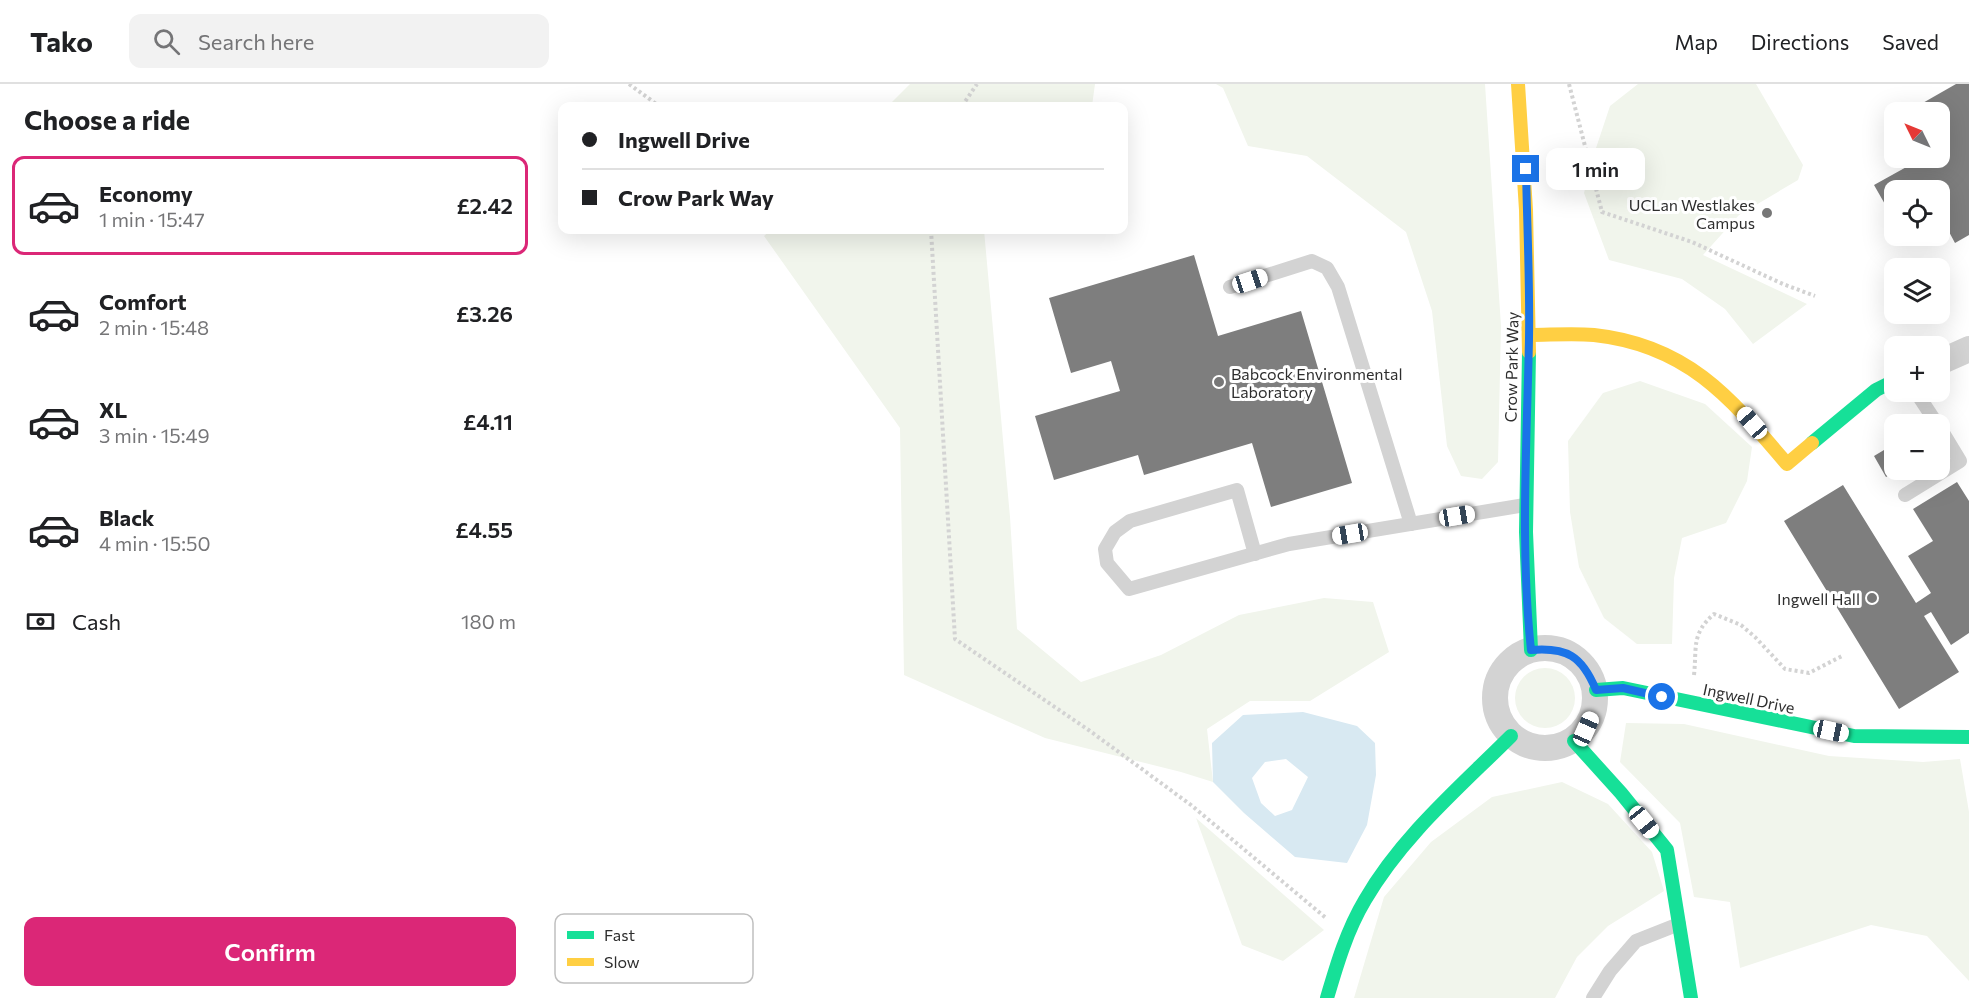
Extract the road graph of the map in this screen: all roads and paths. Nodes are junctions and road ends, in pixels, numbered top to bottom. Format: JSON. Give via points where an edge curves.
{"nodes":[{"id":1,"x":629,"y":84,"type":"edge"},
{"id":2,"x":977,"y":84,"type":"edge"},
{"id":3,"x":1518,"y":84,"type":"edge"},
{"id":4,"x":1569,"y":84,"type":"edge"},
{"id":5,"x":653,"y":102,"type":"edge"},
{"id":6,"x":965,"y":102,"type":"edge"},
{"id":7,"x":931,"y":234,"type":"edge"},
{"id":8,"x":1230,"y":288,"type":"dead end"},
{"id":9,"x":1815,"y":296,"type":"dead end"},
{"id":10,"x":1529,"y":335,"type":"junction"},
{"id":11,"x":1969,"y":349,"type":"edge"},
{"id":12,"x":1950,"y":358,"type":"edge"},
{"id":13,"x":1884,"y":386,"type":"edge"},
{"id":14,"x":1950,"y":445,"type":"edge"},
{"id":15,"x":1950,"y":467,"type":"edge"},
{"id":16,"x":1929,"y":480,"type":"edge"},
{"id":17,"x":1905,"y":495,"type":"dead end"},
{"id":18,"x":1525,"y":505,"type":"junction"},
{"id":19,"x":1411,"y":524,"type":"junction"},
{"id":20,"x":1255,"y":554,"type":"junction"},
{"id":21,"x":1531,"y":650,"type":"junction"},
{"id":22,"x":1844,"y":655,"type":"dead end"},
{"id":23,"x":1596,"y":690,"type":"junction"},
{"id":24,"x":1690,"y":702,"type":"junction"},
{"id":25,"x":1511,"y":736,"type":"junction"},
{"id":26,"x":1969,"y":737,"type":"edge"},
{"id":27,"x":1574,"y":741,"type":"junction"},
{"id":28,"x":1679,"y":924,"type":"junction"},
{"id":29,"x":1348,"y":935,"type":"junction"},
{"id":30,"x":1327,"y":998,"type":"edge"},
{"id":31,"x":1593,"y":998,"type":"edge"},
{"id":32,"x":1691,"y":998,"type":"edge"}],
"edges":[{"from":1,"to":5,"type":"path"},
{"from":2,"to":6,"type":"path"},
{"from":3,"to":10,"type":"street","name":"Crow Park Way","via":[[1526,169]]},
{"from":4,"to":9,"type":"path","via":[[1602,212],[1692,242]]},
{"from":7,"to":29,"type":"path","via":[[955,639],[1191,805]]},
{"from":8,"to":19,"type":"lane","via":[[1312,261],[1327,268],[1338,287]]},
{"from":10,"to":13,"type":"street","via":[[1594,335],[1657,348],[1688,364],[1718,387],[1787,464]]},
{"from":10,"to":18,"type":"street","name":"Crow Park Way"},
{"from":11,"to":12,"type":"street"},
{"from":14,"to":15,"type":"lane","via":[[1960,461]]},
{"from":16,"to":17,"type":"lane"},
{"from":18,"to":19,"type":"lane"},
{"from":18,"to":21,"type":"street","name":"Crow Park Way"},
{"from":19,"to":20,"type":"lane","via":[[1289,544]]},
{"from":20,"to":20,"type":"lane","via":[[1237,490],[1130,521],[1115,532],[1106,549],[1107,563],[1129,589]]},
{"from":21,"to":23,"type":"street","via":[[1552,648],[1572,655],[1588,670]]},
{"from":21,"to":25,"type":"street","via":[[1517,656],[1498,680],[1496,710]]},
{"from":22,"to":24,"type":"path","via":[[1809,673],[1785,669],[1741,625],[1714,614],[1697,633]]},
{"from":23,"to":24,"type":"street","name":"Ingwell Drive","via":[[1623,688]]},
{"from":23,"to":27,"type":"street","via":[[1595,710],[1586,729]]},
{"from":24,"to":26,"type":"street","name":"Ingwell Drive","via":[[1854,736]]},
{"from":25,"to":27,"type":"street","via":[[1540,749]]},
{"from":25,"to":29,"type":"street","via":[[1400,850],[1371,888]]},
{"from":27,"to":28,"type":"street","via":[[1667,850]]},
{"from":28,"to":31,"type":"lane","via":[[1636,941]]},
{"from":28,"to":32,"type":"street"},
{"from":29,"to":30,"type":"street"}]}
